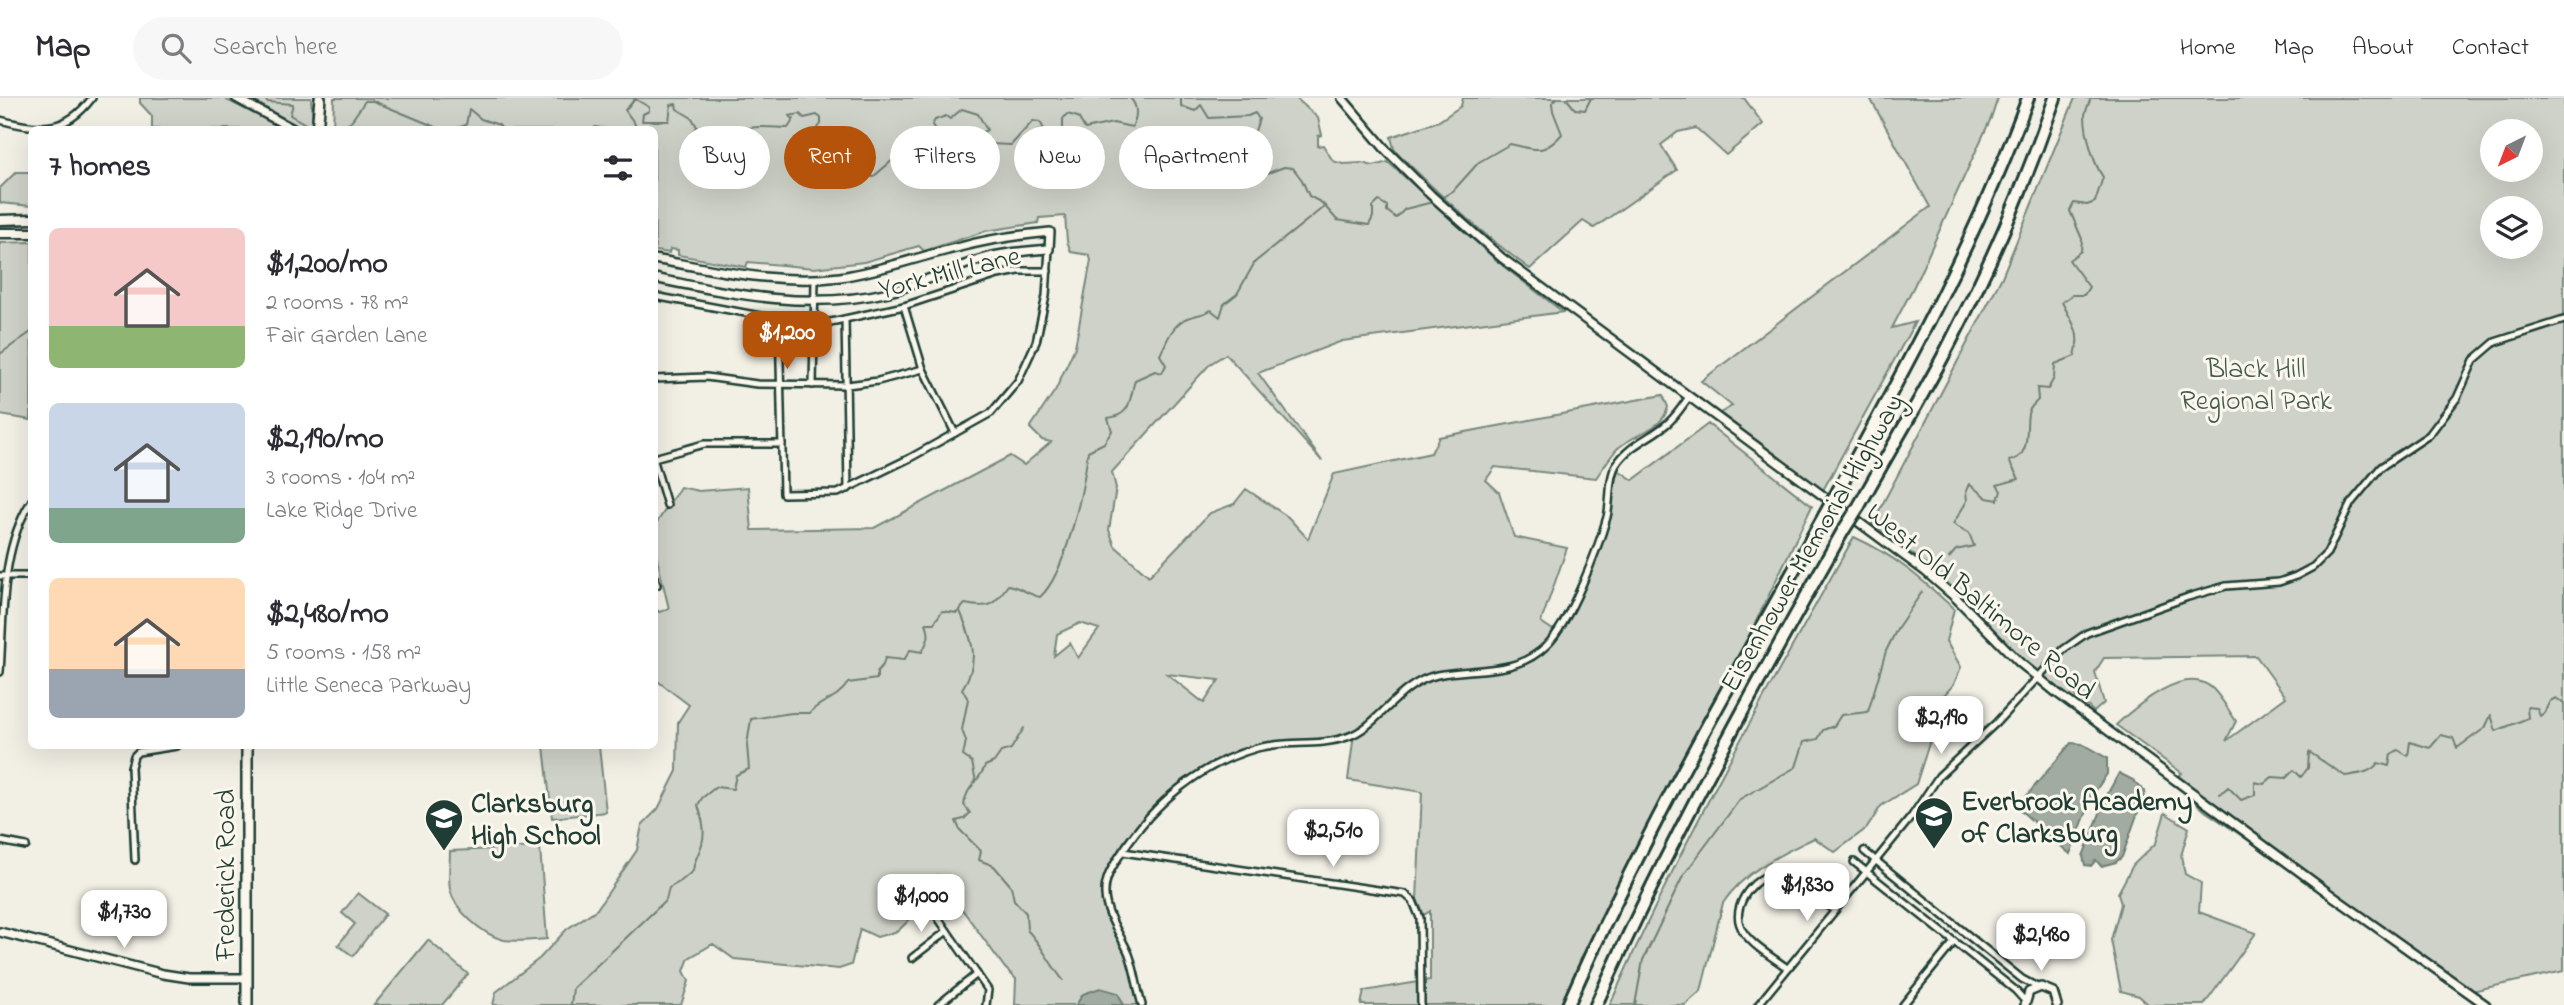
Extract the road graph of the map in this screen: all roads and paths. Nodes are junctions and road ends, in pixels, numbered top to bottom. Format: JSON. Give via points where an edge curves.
{"nodes":[{"id":1,"x":92,"y":98,"type":"edge"},
{"id":2,"x":236,"y":98,"type":"edge"},
{"id":3,"x":320,"y":98,"type":"edge"},
{"id":4,"x":1342,"y":98,"type":"edge"},
{"id":5,"x":2028,"y":98,"type":"edge"},
{"id":6,"x":2055,"y":98,"type":"edge"},
{"id":7,"x":0,"y":120,"type":"edge"},
{"id":8,"x":53,"y":126,"type":"edge"},
{"id":9,"x":288,"y":126,"type":"edge"},
{"id":10,"x":317,"y":126,"type":"edge"},
{"id":11,"x":28,"y":127,"type":"edge"},
{"id":12,"x":28,"y":219,"type":"edge"},
{"id":13,"x":0,"y":220,"type":"edge"},
{"id":14,"x":0,"y":233,"type":"edge"},
{"id":15,"x":28,"y":233,"type":"edge"},
{"id":16,"x":1049,"y":249,"type":"junction"},
{"id":17,"x":658,"y":260,"type":"edge"},
{"id":18,"x":1048,"y":271,"type":"junction"},
{"id":19,"x":658,"y":279,"type":"edge"},
{"id":20,"x":815,"y":279,"type":"junction"},
{"id":21,"x":658,"y":297,"type":"edge"},
{"id":22,"x":814,"y":300,"type":"junction"},
{"id":23,"x":904,"y":306,"type":"junction"},
{"id":24,"x":779,"y":319,"type":"junction"},
{"id":25,"x":845,"y":319,"type":"junction"},
{"id":26,"x":2564,"y":320,"type":"edge"},
{"id":27,"x":814,"y":323,"type":"junction"},
{"id":28,"x":923,"y":369,"type":"junction"},
{"id":29,"x":658,"y":379,"type":"edge"},
{"id":30,"x":779,"y":384,"type":"junction"},
{"id":31,"x":813,"y":385,"type":"junction"},
{"id":32,"x":848,"y":385,"type":"junction"},
{"id":33,"x":1689,"y":397,"type":"junction"},
{"id":34,"x":955,"y":433,"type":"junction"},
{"id":35,"x":782,"y":444,"type":"junction"},
{"id":36,"x":658,"y":459,"type":"edge"},
{"id":37,"x":658,"y":474,"type":"edge"},
{"id":38,"x":848,"y":489,"type":"junction"},
{"id":39,"x":667,"y":505,"type":"dead end"},
{"id":40,"x":28,"y":507,"type":"edge"},
{"id":41,"x":3,"y":576,"type":"edge"},
{"id":42,"x":28,"y":576,"type":"edge"},
{"id":43,"x":0,"y":671,"type":"edge"},
{"id":44,"x":2038,"y":677,"type":"junction"},
{"id":45,"x":158,"y":749,"type":"edge"},
{"id":46,"x":247,"y":749,"type":"edge"},
{"id":47,"x":0,"y":841,"type":"edge"},
{"id":48,"x":26,"y":846,"type":"dead end"},
{"id":49,"x":1864,"y":851,"type":"dead end"},
{"id":50,"x":1123,"y":852,"type":"junction"},
{"id":51,"x":135,"y":860,"type":"dead end"},
{"id":52,"x":1875,"y":860,"type":"junction"},
{"id":53,"x":1854,"y":862,"type":"dead end"},
{"id":54,"x":1866,"y":871,"type":"junction"},
{"id":55,"x":925,"y":899,"type":"dead end"},
{"id":56,"x":1834,"y":910,"type":"junction"},
{"id":57,"x":947,"y":931,"type":"junction"},
{"id":58,"x":0,"y":932,"type":"edge"},
{"id":59,"x":1954,"y":942,"type":"junction"},
{"id":60,"x":912,"y":958,"type":"dead end"},
{"id":61,"x":1787,"y":968,"type":"junction"},
{"id":62,"x":977,"y":974,"type":"junction"},
{"id":63,"x":247,"y":978,"type":"junction"},
{"id":64,"x":2038,"y":987,"type":"junction"},
{"id":65,"x":2476,"y":998,"type":"junction"},
{"id":66,"x":2058,"y":1003,"type":"edge"},
{"id":67,"x":2025,"y":1004,"type":"edge"},
{"id":68,"x":2484,"y":1004,"type":"edge"},
{"id":69,"x":247,"y":1005,"type":"edge"},
{"id":70,"x":938,"y":1005,"type":"edge"},
{"id":71,"x":986,"y":1005,"type":"edge"},
{"id":72,"x":1142,"y":1005,"type":"edge"},
{"id":73,"x":1421,"y":1005,"type":"edge"},
{"id":74,"x":1568,"y":1005,"type":"edge"},
{"id":75,"x":1596,"y":1005,"type":"edge"},
{"id":76,"x":1758,"y":1005,"type":"edge"},
{"id":77,"x":1903,"y":1005,"type":"edge"},
{"id":78,"x":2469,"y":1005,"type":"edge"}],
"edges":[{"from":1,"to":8,"type":"street","via":[[80,112]]},
{"from":2,"to":9,"type":"street"},
{"from":3,"to":10,"type":"main road"},
{"from":4,"to":33,"type":"street","name":"West Old Baltimore Road","via":[[1430,195],[1502,258]]},
{"from":5,"to":74,"type":"highway","name":"Eisenhower Memorial Highway","bridge":true,"via":[[1959,265],[1926,331],[1666,800]]},
{"from":6,"to":75,"type":"highway","name":"Eisenhower Memorial Highway","bridge":true,"via":[[2019,194],[1950,345],[1750,694]]},
{"from":7,"to":11,"type":"street"},
{"from":12,"to":13,"type":"main road"},
{"from":14,"to":15,"type":"main road"},
{"from":16,"to":18,"type":"street"},
{"from":16,"to":20,"type":"street","via":[[1050,232],[1012,236],[881,269]]},
{"from":16,"to":22,"type":"street","via":[[986,258],[889,292]]},
{"from":17,"to":20,"type":"street","via":[[754,276]]},
{"from":18,"to":23,"type":"street","name":"York Mill Lane","via":[[998,275]]},
{"from":18,"to":34,"type":"street","via":[[1036,342],[1022,374],[991,413]]},
{"from":19,"to":22,"type":"street","via":[[791,302]]},
{"from":20,"to":22,"type":"street"},
{"from":21,"to":24,"type":"street","name":"York Mill Lane"},
{"from":22,"to":27,"type":"street"},
{"from":23,"to":25,"type":"street","name":"York Mill Lane"},
{"from":23,"to":28,"type":"street"},
{"from":24,"to":27,"type":"street","name":"York Mill Lane"},
{"from":24,"to":30,"type":"street"},
{"from":25,"to":27,"type":"street","name":"York Mill Lane"},
{"from":25,"to":32,"type":"street"},
{"from":26,"to":44,"type":"street","via":[[2495,341],[2474,360],[2457,398],[2429,435],[2381,467],[2351,503],[2327,553],[2313,566],[2279,582],[2210,590],[2087,633]]},
{"from":27,"to":31,"type":"street"},
{"from":28,"to":32,"type":"street"},
{"from":28,"to":34,"type":"street"},
{"from":29,"to":30,"type":"street","via":[[706,377]]},
{"from":30,"to":31,"type":"street"},
{"from":30,"to":35,"type":"street"},
{"from":31,"to":32,"type":"street"},
{"from":32,"to":38,"type":"street"},
{"from":33,"to":44,"type":"street","name":"West Old Baltimore Road","via":[[1926,572]]},
{"from":33,"to":50,"type":"street","via":[[1670,421],[1627,450],[1614,467],[1608,515],[1596,547],[1568,617],[1547,645],[1504,669],[1436,675],[1406,689],[1347,737],[1261,747],[1235,755],[1178,788],[1151,814]]},
{"from":34,"to":38,"type":"street"},
{"from":35,"to":36,"type":"street","via":[[704,444]]},
{"from":35,"to":38,"type":"street","via":[[783,494]]},
{"from":37,"to":39,"type":"street"},
{"from":40,"to":41,"type":"street"},
{"from":41,"to":42,"type":"street"},
{"from":41,"to":43,"type":"street"},
{"from":44,"to":52,"type":"street","via":[[1939,776],[1913,816]]},
{"from":44,"to":65,"type":"street","name":"West Old Baltimore Road"},
{"from":45,"to":51,"type":"street","via":[[138,752],[131,767]]},
{"from":46,"to":63,"type":"main road","name":"Frederick Road"},
{"from":47,"to":48,"type":"street"},
{"from":49,"to":52,"type":"street"},
{"from":50,"to":72,"type":"street","via":[[1107,876],[1105,897],[1129,956]]},
{"from":50,"to":73,"type":"street","via":[[1405,894],[1420,918]]},
{"from":52,"to":54,"type":"street"},
{"from":52,"to":64,"type":"street","via":[[2022,979]]},
{"from":53,"to":54,"type":"street"},
{"from":54,"to":56,"type":"street"},
{"from":54,"to":59,"type":"street"},
{"from":55,"to":57,"type":"street"},
{"from":56,"to":61,"type":"street"},
{"from":56,"to":61,"type":"street","via":[[1787,875],[1771,874],[1758,881],[1740,907],[1741,928]]},
{"from":57,"to":60,"type":"street"},
{"from":57,"to":62,"type":"street"},
{"from":58,"to":63,"type":"street","via":[[163,974]]},
{"from":59,"to":67,"type":"street","via":[[2015,990]]},
{"from":59,"to":77,"type":"street"},
{"from":61,"to":76,"type":"street"},
{"from":62,"to":70,"type":"street"},
{"from":62,"to":71,"type":"street","via":[[988,990]]},
{"from":63,"to":69,"type":"main road","name":"Frederick Road"},
{"from":64,"to":66,"type":"street","via":[[2050,989]]},
{"from":64,"to":67,"type":"street","via":[[2029,992]]},
{"from":65,"to":68,"type":"street","name":"West Old Baltimore Road"},
{"from":65,"to":78,"type":"street"}]}
